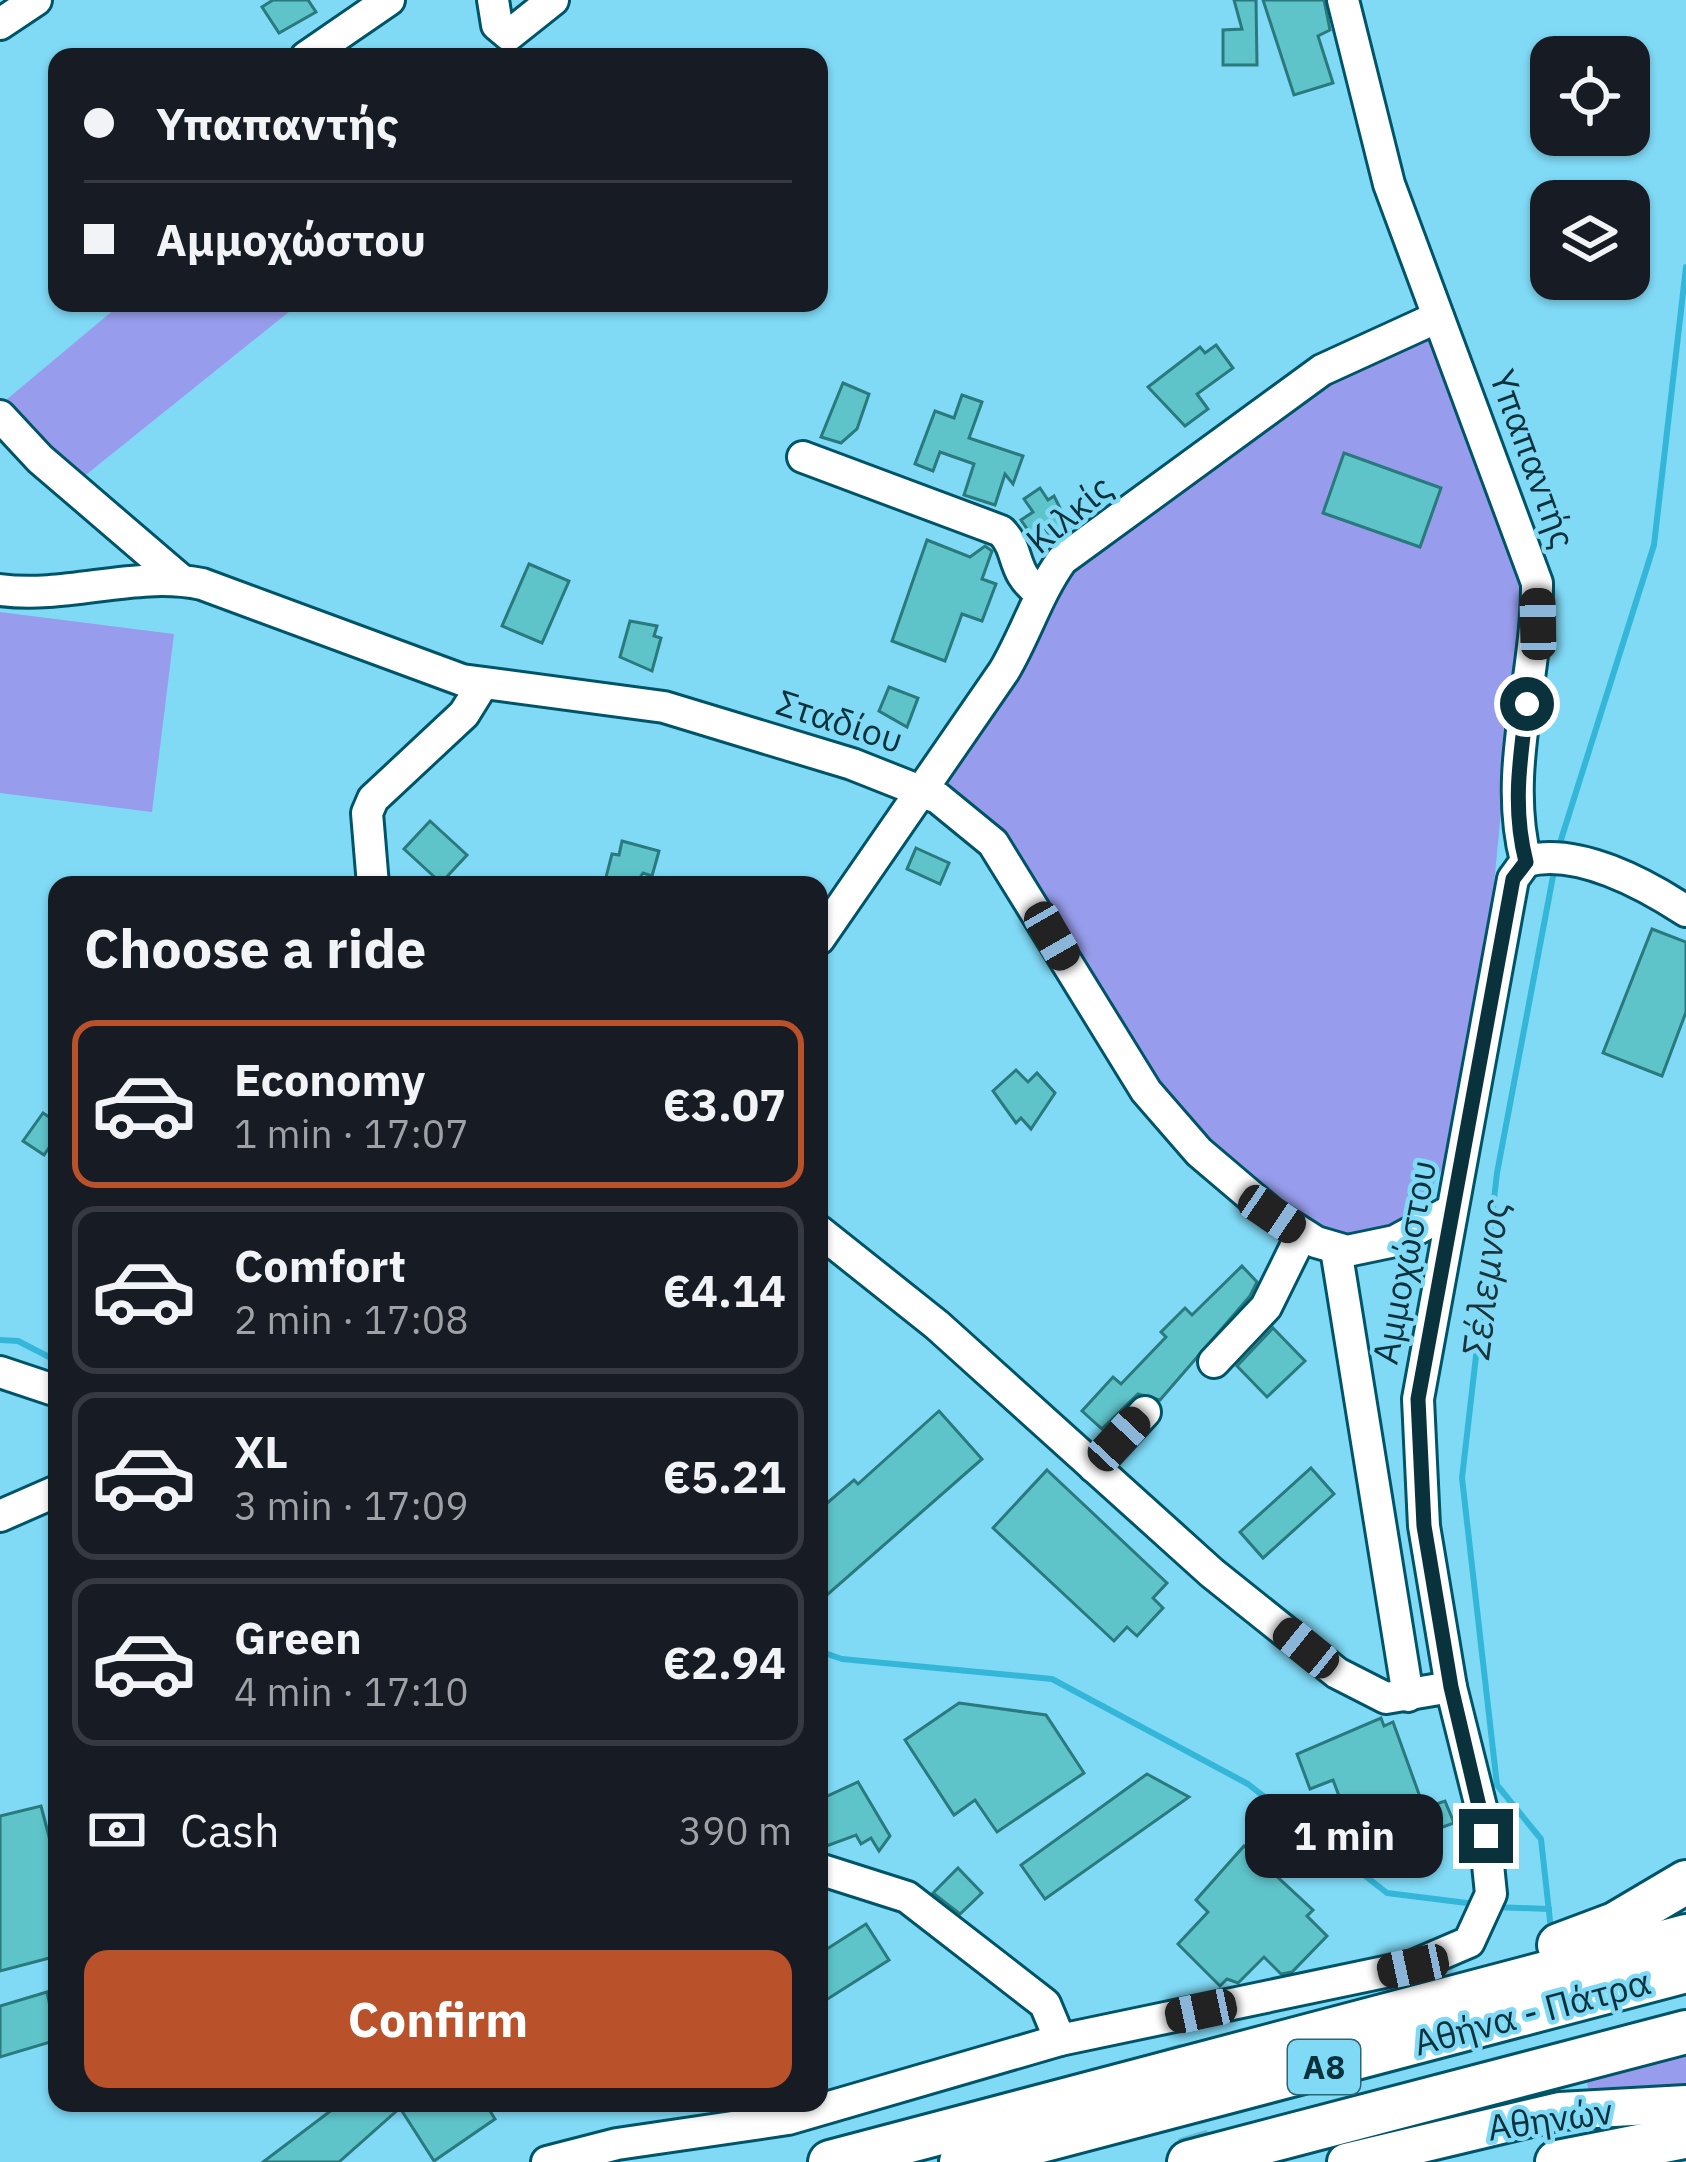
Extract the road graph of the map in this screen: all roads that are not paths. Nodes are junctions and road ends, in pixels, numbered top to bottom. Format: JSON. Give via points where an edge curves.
{"nodes":[{"id":1,"x":35,"y":0,"type":"edge"},
{"id":2,"x":389,"y":0,"type":"edge"},
{"id":3,"x":493,"y":0,"type":"edge"},
{"id":4,"x":553,"y":0,"type":"edge"},
{"id":5,"x":1342,"y":0,"type":"edge"},
{"id":6,"x":0,"y":24,"type":"edge"},
{"id":7,"x":319,"y":48,"type":"edge"},
{"id":8,"x":1438,"y":317,"type":"junction"},
{"id":9,"x":0,"y":416,"type":"edge"},
{"id":10,"x":803,"y":457,"type":"dead end"},
{"id":11,"x":181,"y":580,"type":"junction"},
{"id":12,"x":0,"y":590,"type":"edge"},
{"id":13,"x":1039,"y":592,"type":"junction"},
{"id":14,"x":482,"y":685,"type":"junction"},
{"id":15,"x":920,"y":789,"type":"junction"},
{"id":16,"x":1534,"y":859,"type":"junction"},
{"id":17,"x":372,"y":876,"type":"edge"},
{"id":18,"x":1686,"y":911,"type":"edge"},
{"id":19,"x":828,"y":926,"type":"edge"},
{"id":20,"x":1452,"y":1210,"type":"junction"},
{"id":21,"x":1302,"y":1234,"type":"junction"},
{"id":22,"x":828,"y":1238,"type":"edge"},
{"id":23,"x":1336,"y":1249,"type":"junction"},
{"id":24,"x":1214,"y":1363,"type":"dead end"},
{"id":25,"x":0,"y":1372,"type":"edge"},
{"id":26,"x":48,"y":1388,"type":"edge"},
{"id":27,"x":1145,"y":1412,"type":"dead end"},
{"id":28,"x":1094,"y":1467,"type":"junction"},
{"id":29,"x":48,"y":1495,"type":"edge"},
{"id":30,"x":0,"y":1516,"type":"edge"},
{"id":31,"x":1451,"y":1687,"type":"junction"},
{"id":32,"x":1408,"y":1696,"type":"junction"},
{"id":33,"x":828,"y":1872,"type":"edge"},
{"id":34,"x":1686,"y":1882,"type":"edge"},
{"id":35,"x":1686,"y":1936,"type":"edge"},
{"id":36,"x":1686,"y":1971,"type":"edge"},
{"id":37,"x":1686,"y":2001,"type":"edge"},
{"id":38,"x":1377,"y":2018,"type":"junction"},
{"id":39,"x":1686,"y":2032,"type":"edge"},
{"id":40,"x":1060,"y":2040,"type":"junction"},
{"id":41,"x":828,"y":2107,"type":"edge"},
{"id":42,"x":812,"y":2112,"type":"edge"},
{"id":43,"x":1685,"y":2126,"type":"edge"},
{"id":44,"x":547,"y":2162,"type":"edge"},
{"id":45,"x":830,"y":2162,"type":"edge"},
{"id":46,"x":961,"y":2162,"type":"edge"},
{"id":47,"x":1075,"y":2162,"type":"edge"},
{"id":48,"x":1189,"y":2162,"type":"edge"},
{"id":49,"x":1346,"y":2162,"type":"edge"},
{"id":50,"x":1557,"y":2162,"type":"edge"}],
"edges":[{"from":1,"to":6,"type":"street"},
{"from":2,"to":7,"type":"street"},
{"from":3,"to":4,"type":"street","via":[[497,25],[509,35]]},
{"from":5,"to":8,"type":"street","name":"Υπαπαντής","via":[[1380,154]]},
{"from":8,"to":13,"type":"street","name":"Κιλκίς","via":[[1322,370],[1062,560]]},
{"from":8,"to":16,"type":"street","name":"Υπαπαντής","via":[[1537,583],[1516,785],[1516,824]]},
{"from":9,"to":11,"type":"street"},
{"from":10,"to":13,"type":"street","via":[[1001,531],[1018,577]]},
{"from":11,"to":12,"type":"street","name":"Σταδίου","via":[[67,593]]},
{"from":11,"to":14,"type":"street","name":"Σταδίου"},
{"from":13,"to":15,"type":"street","name":"Κιλκίς","via":[[1030,628]]},
{"from":14,"to":15,"type":"street","name":"Σταδίου","via":[[664,707]]},
{"from":14,"to":17,"type":"street","via":[[464,714],[373,800]]},
{"from":15,"to":19,"type":"street","name":"Κιλκίς"},
{"from":15,"to":21,"type":"street","name":"Σταδίου","via":[[960,812],[1008,862],[1165,1116],[1235,1185]]},
{"from":16,"to":18,"type":"street","via":[[1602,870]]},
{"from":16,"to":20,"type":"street","name":"Αμμοχώστου","via":[[1513,879]]},
{"from":20,"to":23,"type":"street","via":[[1384,1246]]},
{"from":20,"to":31,"type":"street","name":"Αμμοχώστου","via":[[1417,1432]]},
{"from":21,"to":23,"type":"street","name":"Σταδίου"},
{"from":21,"to":24,"type":"street","via":[[1266,1307]]},
{"from":22,"to":28,"type":"street"},
{"from":23,"to":32,"type":"street"},
{"from":25,"to":26,"type":"street"},
{"from":27,"to":28,"type":"street"},
{"from":28,"to":32,"type":"street","via":[[1337,1672],[1379,1696]]},
{"from":29,"to":30,"type":"street"},
{"from":31,"to":32,"type":"street"},
{"from":31,"to":40,"type":"street","name":"Αμμοχώστου","via":[[1483,1816],[1491,1894],[1469,1942],[1413,1966],[1162,2034]]},
{"from":33,"to":40,"type":"street","via":[[907,1897],[1045,2004]]},
{"from":34,"to":38,"type":"highway","via":[[1615,1924]]},
{"from":35,"to":38,"type":"highway"},
{"from":36,"to":46,"type":"highway","name":"Αθήνα - Πάτρα","number":"Α8"},
{"from":37,"to":47,"type":"highway","name":"Αθήνα - Πάτρα","number":"Α8"},
{"from":38,"to":45,"type":"highway"},
{"from":39,"to":48,"type":"highway"},
{"from":40,"to":41,"type":"street"},
{"from":42,"to":44,"type":"street"},
{"from":43,"to":49,"type":"main road","name":"Αθηνών","via":[[1415,2142]]},
{"from":43,"to":50,"type":"highway"}]}
